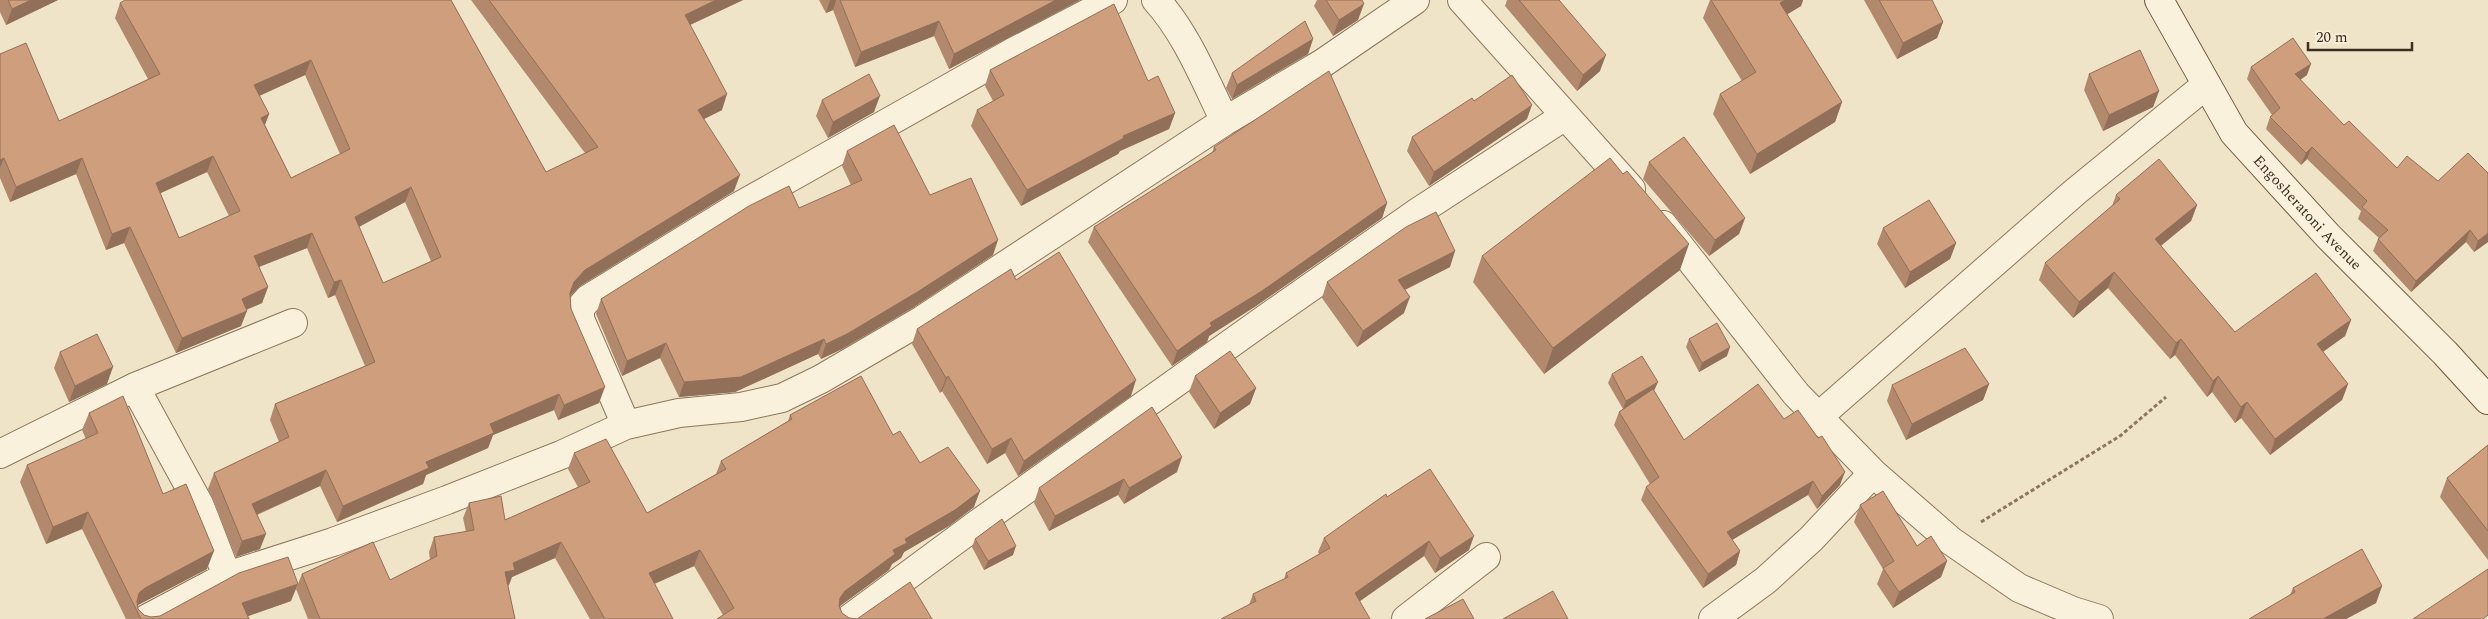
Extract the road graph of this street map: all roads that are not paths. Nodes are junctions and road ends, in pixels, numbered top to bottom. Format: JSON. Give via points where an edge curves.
{"nodes":[{"id":1,"x":1113,"y":0,"type":"edge"},
{"id":2,"x":1156,"y":0,"type":"edge"},
{"id":3,"x":1414,"y":0,"type":"edge"},
{"id":4,"x":1462,"y":0,"type":"edge"},
{"id":5,"x":2159,"y":0,"type":"edge"},
{"id":6,"x":2206,"y":86,"type":"junction"},
{"id":7,"x":1565,"y":116,"type":"junction"},
{"id":8,"x":1226,"y":121,"type":"junction"},
{"id":9,"x":293,"y":323,"type":"dead end"},
{"id":10,"x":135,"y":387,"type":"junction"},
{"id":11,"x":2488,"y":400,"type":"edge"},
{"id":12,"x":1818,"y":417,"type":"junction"},
{"id":13,"x":626,"y":425,"type":"junction"},
{"id":14,"x":0,"y":454,"type":"edge"},
{"id":15,"x":1873,"y":473,"type":"junction"},
{"id":16,"x":1486,"y":557,"type":"dead end"},
{"id":17,"x":227,"y":576,"type":"junction"},
{"id":18,"x":2069,"y":615,"type":"edge"},
{"id":19,"x":146,"y":619,"type":"edge"},
{"id":20,"x":849,"y":619,"type":"edge"},
{"id":21,"x":1406,"y":619,"type":"edge"},
{"id":22,"x":1713,"y":619,"type":"edge"},
{"id":23,"x":2099,"y":619,"type":"edge"}],
"edges":[{"from":1,"to":13,"type":"street","via":[[1013,52],[736,208],[588,298],[580,308],[580,319]]},
{"from":2,"to":8,"type":"street","via":[[1184,41]]},
{"from":3,"to":8,"type":"street","via":[[1323,63]]},
{"from":4,"to":7,"type":"street"},
{"from":5,"to":6,"type":"street","name":"Engosheratoni Avenue"},
{"from":6,"to":11,"type":"street","name":"Engosheratoni Avenue","via":[[2234,133],[2328,236]]},
{"from":6,"to":12,"type":"street","via":[[2075,192]]},
{"from":7,"to":12,"type":"street","via":[[1674,237],[1796,394]]},
{"from":7,"to":20,"type":"street","via":[[1418,212],[1275,312]]},
{"from":8,"to":13,"type":"street","via":[[922,320],[821,379],[782,398],[740,407],[679,413]]},
{"from":9,"to":10,"type":"street"},
{"from":10,"to":14,"type":"street"},
{"from":10,"to":17,"type":"street","via":[[200,506]]},
{"from":12,"to":15,"type":"street"},
{"from":13,"to":17,"type":"street","via":[[561,455],[447,500]]},
{"from":15,"to":18,"type":"street","via":[[1951,541],[2019,588]]},
{"from":15,"to":22,"type":"street","via":[[1811,540],[1766,580]]},
{"from":16,"to":21,"type":"street"},
{"from":17,"to":19,"type":"street"},
{"from":18,"to":23,"type":"street"}]}
